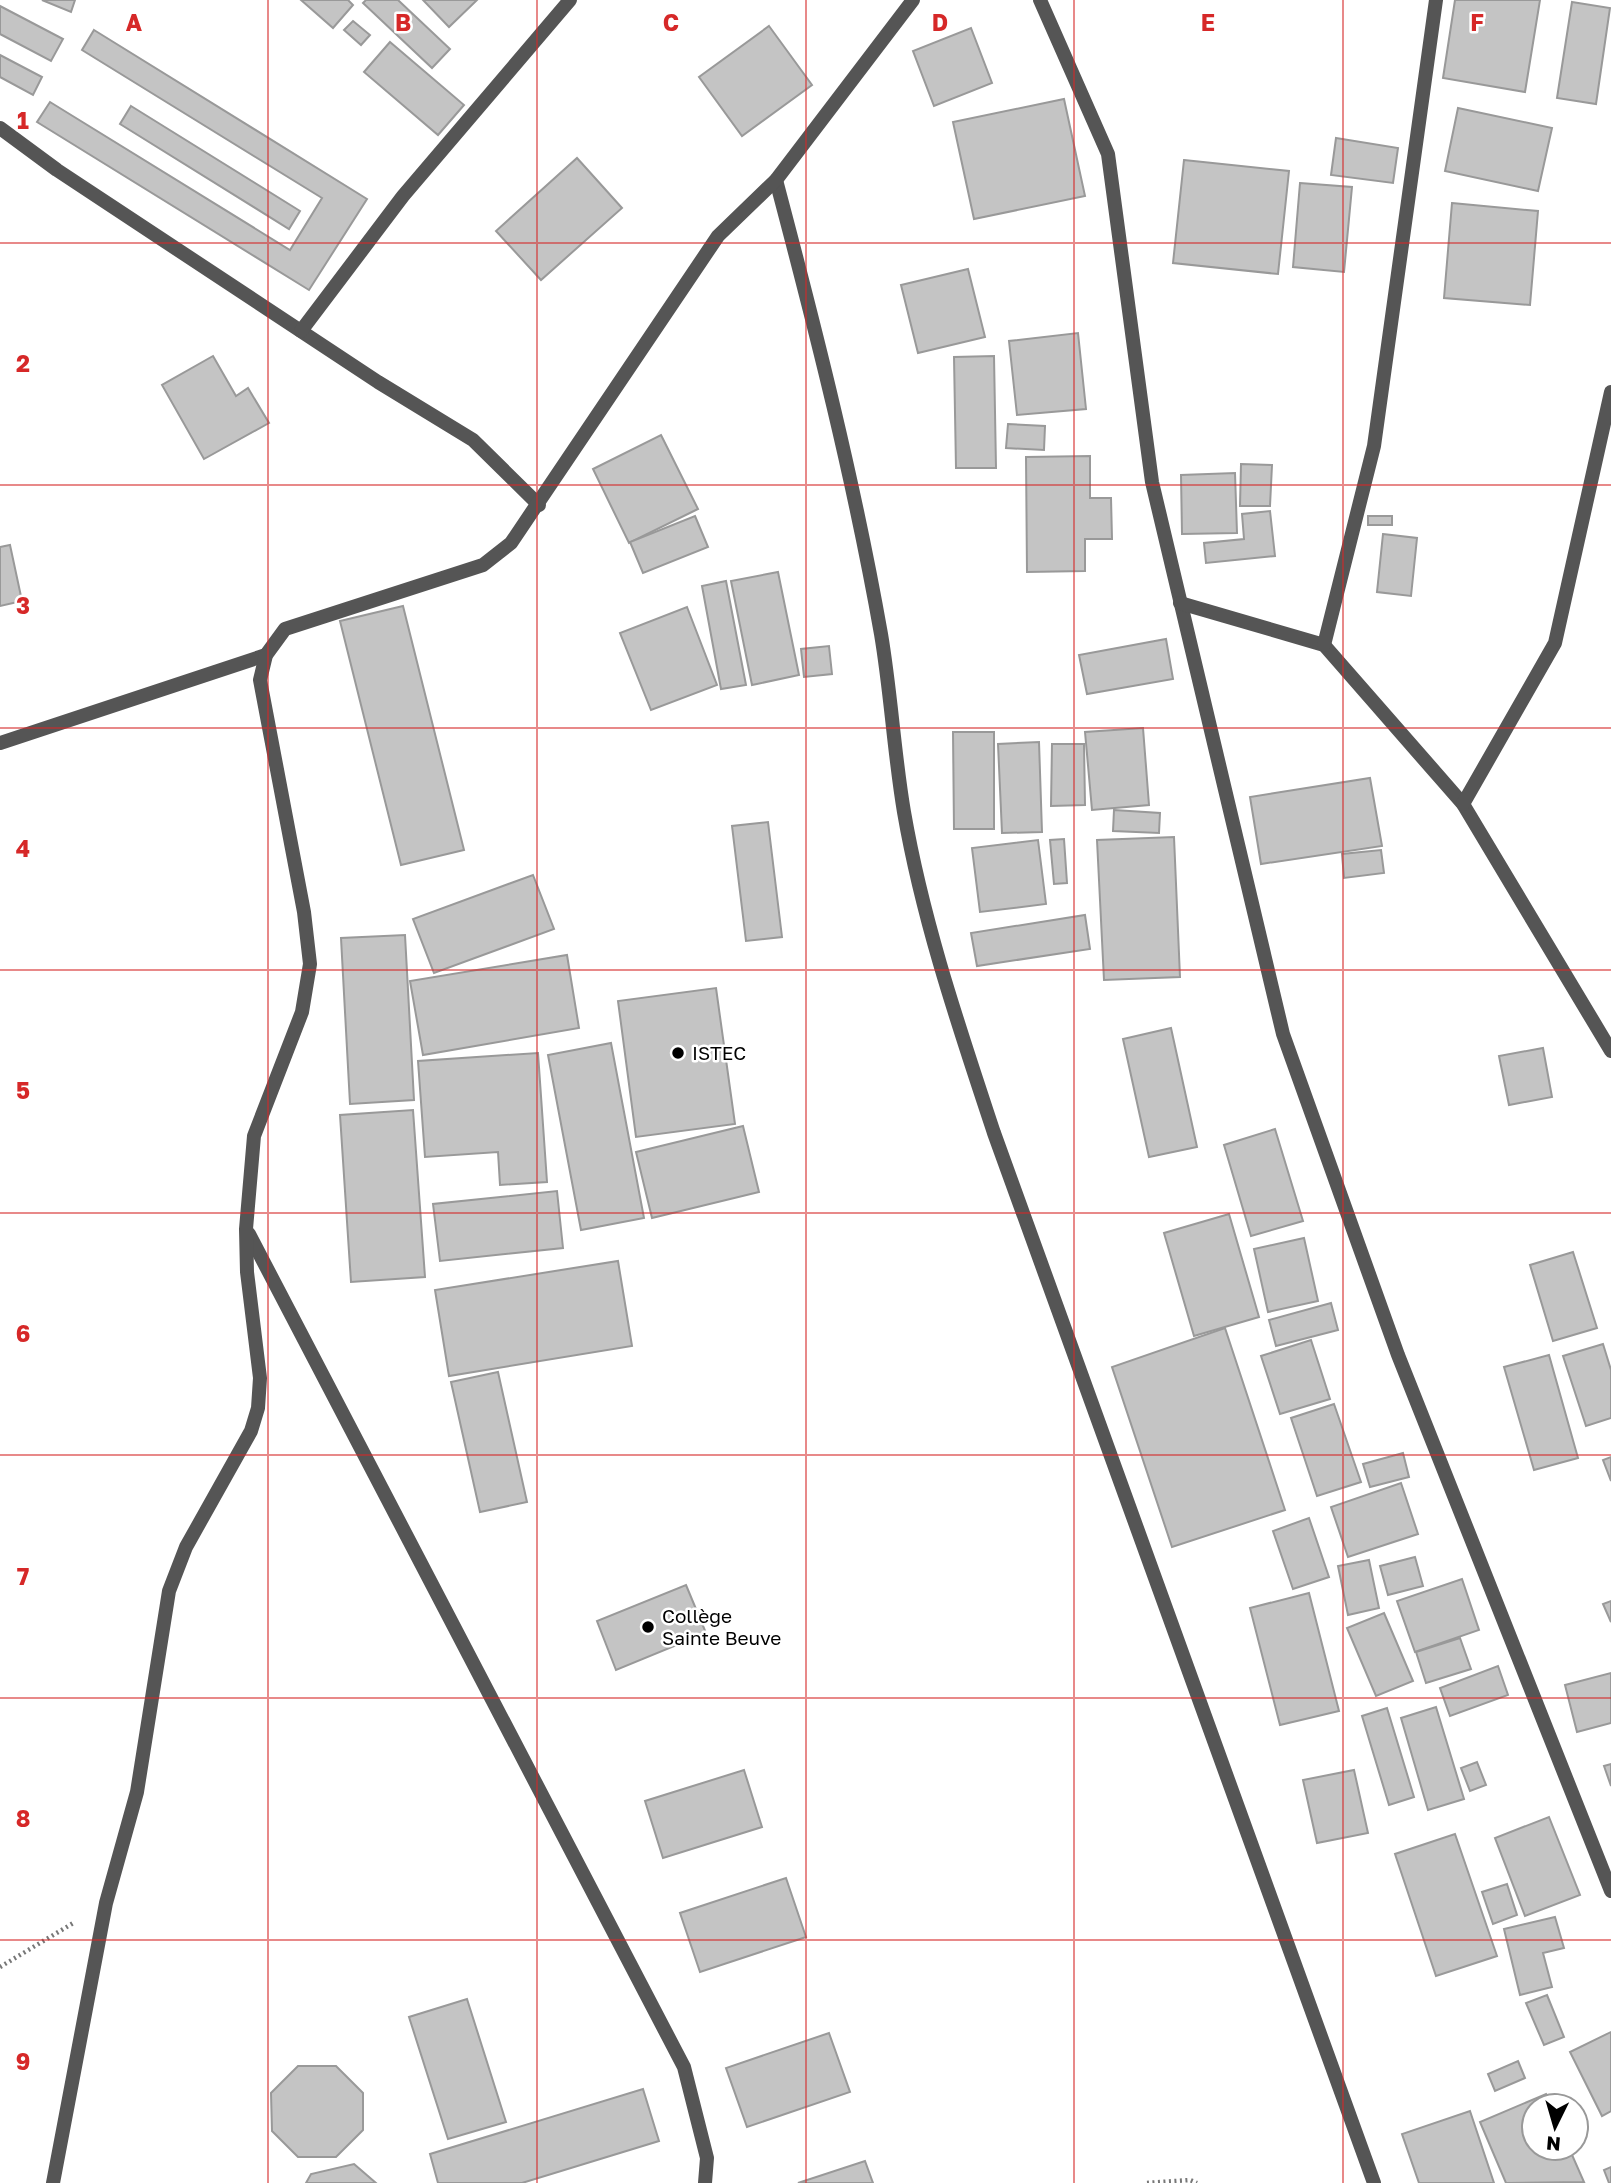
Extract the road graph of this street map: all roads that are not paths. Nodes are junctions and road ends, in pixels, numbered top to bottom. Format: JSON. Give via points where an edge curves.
{"nodes":[{"id":1,"x":570,"y":0,"type":"edge"},
{"id":2,"x":913,"y":0,"type":"edge"},
{"id":3,"x":1040,"y":0,"type":"edge"},
{"id":4,"x":1436,"y":0,"type":"edge"},
{"id":5,"x":0,"y":128,"type":"edge"},
{"id":6,"x":776,"y":180,"type":"junction"},
{"id":7,"x":302,"y":331,"type":"junction"},
{"id":8,"x":1611,"y":391,"type":"edge"},
{"id":9,"x":539,"y":505,"type":"junction"},
{"id":10,"x":1180,"y":603,"type":"junction"},
{"id":11,"x":1324,"y":645,"type":"junction"},
{"id":12,"x":266,"y":655,"type":"junction"},
{"id":13,"x":0,"y":743,"type":"edge"},
{"id":14,"x":1463,"y":804,"type":"junction"},
{"id":15,"x":1611,"y":1051,"type":"edge"},
{"id":16,"x":246,"y":1229,"type":"junction"},
{"id":17,"x":1611,"y":1891,"type":"edge"},
{"id":18,"x":53,"y":2183,"type":"edge"},
{"id":19,"x":705,"y":2183,"type":"edge"},
{"id":20,"x":1374,"y":2183,"type":"edge"}],
"edges":[{"from":1,"to":7,"type":"street","via":[[403,196]]},
{"from":2,"to":6,"type":"street"},
{"from":3,"to":10,"type":"street","via":[[1108,153],[1152,482]]},
{"from":4,"to":11,"type":"street","via":[[1374,446]]},
{"from":5,"to":7,"type":"street"},
{"from":6,"to":9,"type":"street","via":[[718,236]]},
{"from":6,"to":20,"type":"street","via":[[833,393],[881,636],[904,811],[946,991]]},
{"from":7,"to":9,"type":"street","via":[[472,440]]},
{"from":8,"to":14,"type":"street","via":[[1555,643]]},
{"from":9,"to":12,"type":"street","via":[[511,543],[483,565],[285,629]]},
{"from":10,"to":11,"type":"street"},
{"from":10,"to":17,"type":"street","via":[[1283,1034],[1398,1355]]},
{"from":11,"to":14,"type":"street"},
{"from":12,"to":13,"type":"street"},
{"from":12,"to":16,"type":"street","via":[[260,680],[310,964],[302,1012],[254,1136]]},
{"from":14,"to":15,"type":"street"},
{"from":16,"to":18,"type":"street","via":[[260,1378],[258,1408],[251,1431],[186,1547],[169,1591],[137,1792],[106,1903]]},
{"from":16,"to":19,"type":"street","via":[[684,2067],[707,2158]]}]}
